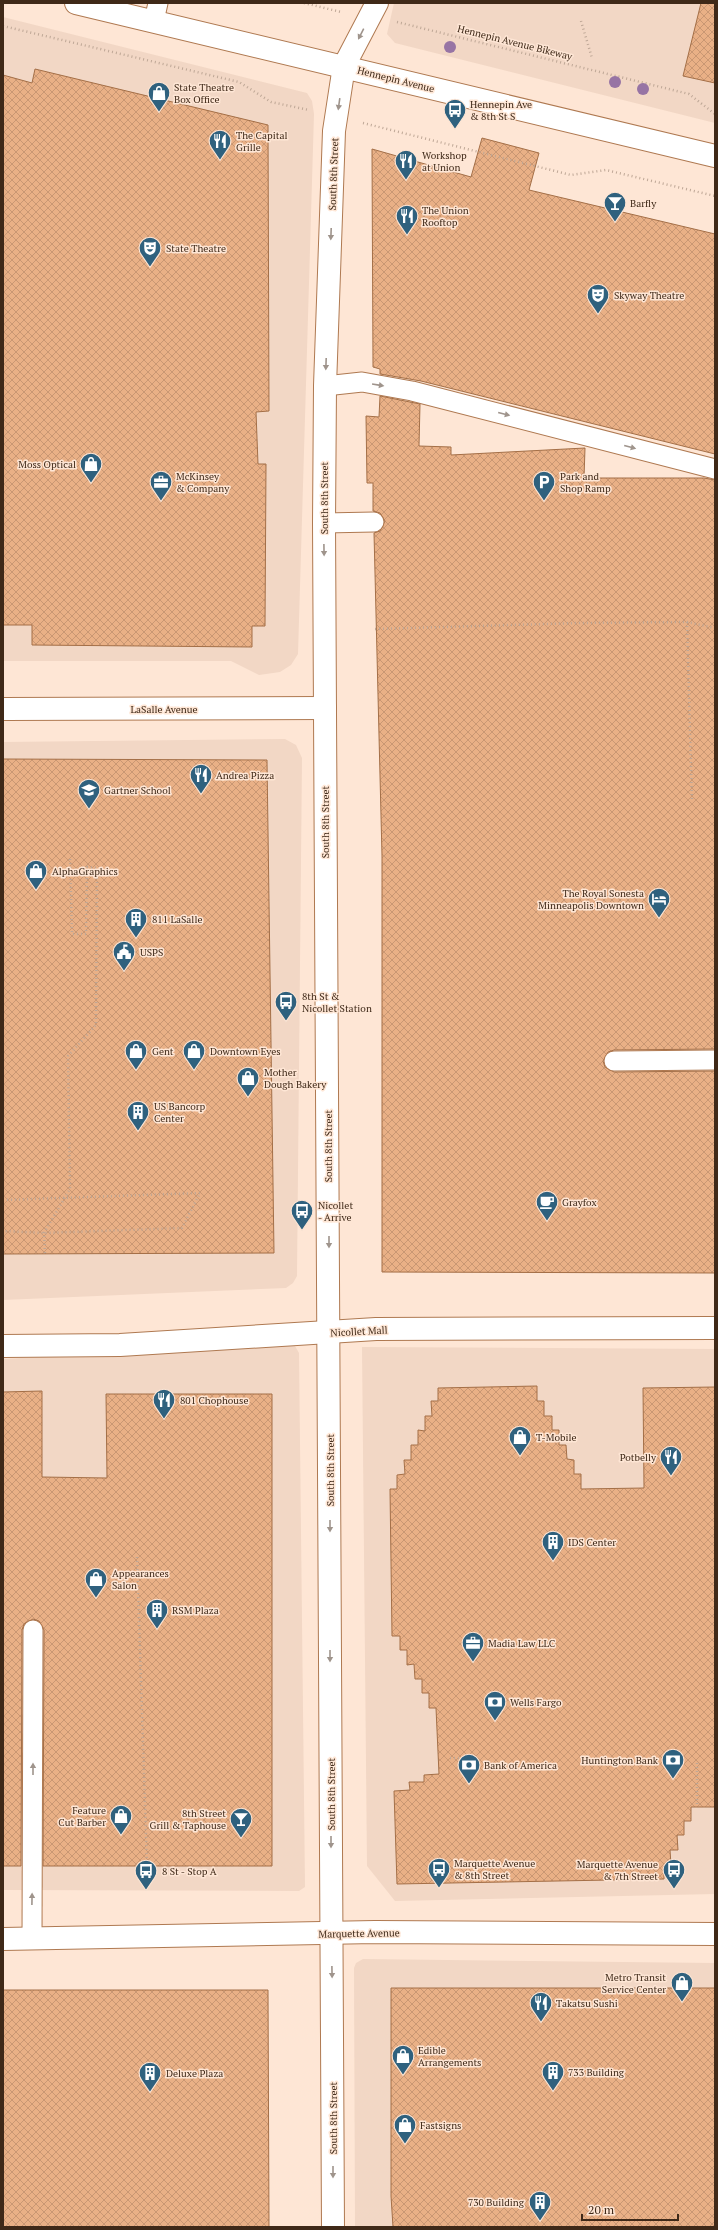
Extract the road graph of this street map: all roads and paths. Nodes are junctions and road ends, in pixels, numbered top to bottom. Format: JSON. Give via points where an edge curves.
{"nodes":[{"id":1,"x":76,"y":3,"type":"edge"},
{"id":2,"x":304,"y":3,"type":"edge"},
{"id":3,"x":373,"y":10,"type":"edge"},
{"id":4,"x":156,"y":12,"type":"edge"},
{"id":5,"x":581,"y":21,"type":"dead end"},
{"id":6,"x":592,"y":58,"type":"dead end"},
{"id":7,"x":344,"y":66,"type":"junction"},
{"id":8,"x":715,"y":114,"type":"edge"},
{"id":9,"x":715,"y":156,"type":"edge"},
{"id":10,"x":325,"y":386,"type":"junction"},
{"id":11,"x":715,"y":469,"type":"edge"},
{"id":12,"x":374,"y":522,"type":"dead end"},
{"id":13,"x":324,"y":523,"type":"junction"},
{"id":14,"x":687,"y":622,"type":"junction"},
{"id":15,"x":715,"y":628,"type":"edge"},
{"id":16,"x":375,"y":629,"type":"dead end"},
{"id":17,"x":325,"y":708,"type":"junction"},
{"id":18,"x":3,"y":709,"type":"edge"},
{"id":19,"x":692,"y":802,"type":"dead end"},
{"id":20,"x":70,"y":856,"type":"dead end"},
{"id":21,"x":715,"y":1060,"type":"edge"},
{"id":22,"x":614,"y":1061,"type":"dead end"},
{"id":23,"x":3,"y":1200,"type":"edge"},
{"id":24,"x":3,"y":1231,"type":"edge"},
{"id":25,"x":44,"y":1233,"type":"junction"},
{"id":26,"x":45,"y":1253,"type":"dead end"},
{"id":27,"x":715,"y":1328,"type":"edge"},
{"id":28,"x":329,"y":1332,"type":"junction"},
{"id":29,"x":3,"y":1346,"type":"edge"},
{"id":30,"x":137,"y":1557,"type":"dead end"},
{"id":31,"x":33,"y":1630,"type":"dead end"},
{"id":32,"x":450,"y":1758,"type":"dead end"},
{"id":33,"x":465,"y":1758,"type":"dead end"},
{"id":34,"x":697,"y":1763,"type":"dead end"},
{"id":35,"x":698,"y":1807,"type":"dead end"},
{"id":36,"x":147,"y":1866,"type":"dead end"},
{"id":37,"x":331,"y":1933,"type":"junction"},
{"id":38,"x":715,"y":1934,"type":"edge"},
{"id":39,"x":32,"y":1938,"type":"junction"},
{"id":40,"x":3,"y":1939,"type":"edge"},
{"id":41,"x":333,"y":2227,"type":"edge"}],
"edges":[{"from":1,"to":4,"type":"main road","name":"Hennepin Avenue"},
{"from":2,"to":3,"type":"path","name":"Hennepin Avenue Bikeway"},
{"from":3,"to":7,"type":"main road","name":"South 8th Street","one_way":true},
{"from":3,"to":8,"type":"path","name":"Hennepin Avenue Bikeway","via":[[412,25],[689,94]]},
{"from":4,"to":7,"type":"main road","name":"Hennepin Avenue"},
{"from":5,"to":6,"type":"path"},
{"from":7,"to":9,"type":"main road","name":"Hennepin Avenue"},
{"from":7,"to":10,"type":"main road","name":"South 8th Street","one_way":true,"via":[[334,131]]},
{"from":10,"to":11,"type":"lane","one_way":true,"via":[[362,382],[412,391]]},
{"from":10,"to":13,"type":"main road","name":"South 8th Street"},
{"from":12,"to":13,"type":"lane"},
{"from":13,"to":17,"type":"main road","name":"South 8th Street","one_way":true},
{"from":14,"to":15,"type":"path"},
{"from":14,"to":16,"type":"path"},
{"from":14,"to":19,"type":"path"},
{"from":17,"to":18,"type":"main road","name":"LaSalle Avenue"},
{"from":17,"to":28,"type":"main road","name":"South 8th Street","one_way":true},
{"from":20,"to":25,"type":"path","via":[[72,934],[86,934],[87,867],[97,868],[96,1025],[68,1056],[70,1189]]},
{"from":21,"to":22,"type":"lane"},
{"from":23,"to":25,"type":"path","via":[[200,1193],[182,1228]]},
{"from":24,"to":25,"type":"path"},
{"from":25,"to":26,"type":"path"},
{"from":27,"to":28,"type":"main road","name":"Nicollet Mall","via":[[376,1329]]},
{"from":28,"to":29,"type":"main road","name":"Nicollet Mall","via":[[120,1345]]},
{"from":28,"to":37,"type":"main road","name":"South 8th Street","one_way":true},
{"from":30,"to":36,"type":"path"},
{"from":39,"to":31,"type":"lane","one_way":true},
{"from":32,"to":33,"type":"path"},
{"from":34,"to":35,"type":"path"},
{"from":37,"to":38,"type":"main road","name":"Marquette Avenue"},
{"from":37,"to":39,"type":"main road","name":"Marquette Avenue"},
{"from":37,"to":41,"type":"main road","name":"South 8th Street","one_way":true},
{"from":39,"to":40,"type":"main road","name":"Marquette Avenue"}]}
